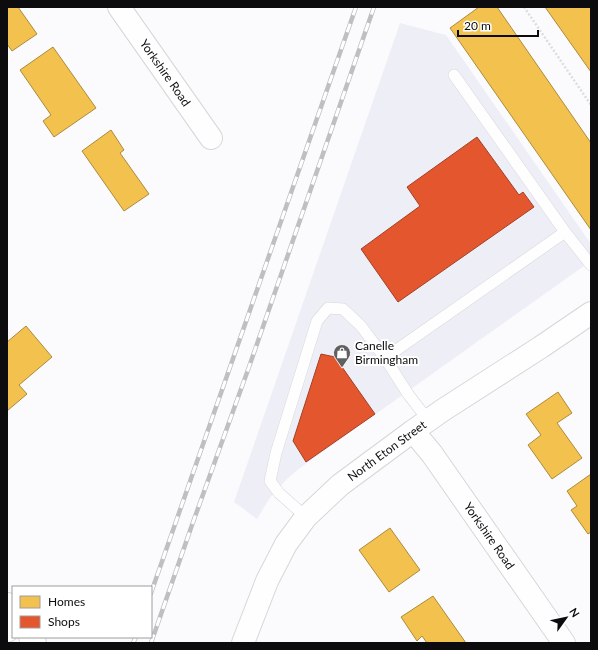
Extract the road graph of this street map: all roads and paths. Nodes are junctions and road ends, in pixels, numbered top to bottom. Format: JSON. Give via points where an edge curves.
{"nodes":[{"id":1,"x":119,"y":7,"type":"edge"},
{"id":2,"x":524,"y":7,"type":"edge"},
{"id":3,"x":454,"y":75,"type":"dead end"},
{"id":4,"x":591,"y":105,"type":"edge"},
{"id":5,"x":211,"y":138,"type":"dead end"},
{"id":6,"x":565,"y":232,"type":"junction"},
{"id":7,"x":591,"y":265,"type":"edge"},
{"id":8,"x":591,"y":313,"type":"edge"},
{"id":9,"x":385,"y":358,"type":"junction"},
{"id":10,"x":421,"y":426,"type":"junction"},
{"id":11,"x":306,"y":517,"type":"junction"},
{"id":12,"x":243,"y":643,"type":"edge"},
{"id":13,"x":564,"y":643,"type":"edge"}],
"edges":[{"from":1,"to":5,"type":"street","name":"Yorkshire Road"},
{"from":2,"to":4,"type":"path"},
{"from":3,"to":6,"type":"lane"},
{"from":6,"to":7,"type":"lane"},
{"from":6,"to":9,"type":"lane"},
{"from":8,"to":10,"type":"street","name":"North Eton Street"},
{"from":9,"to":10,"type":"lane","via":[[408,394]]},
{"from":9,"to":11,"type":"lane","via":[[361,326],[343,309],[328,308],[317,321],[276,454],[270,482],[278,493]]},
{"from":10,"to":11,"type":"street","name":"North Eton Street","via":[[340,485]]},
{"from":10,"to":13,"type":"street","name":"Yorkshire Road","via":[[432,454]]},
{"from":11,"to":12,"type":"street","name":"North Eton Street","via":[[286,544],[267,581]]}]}
